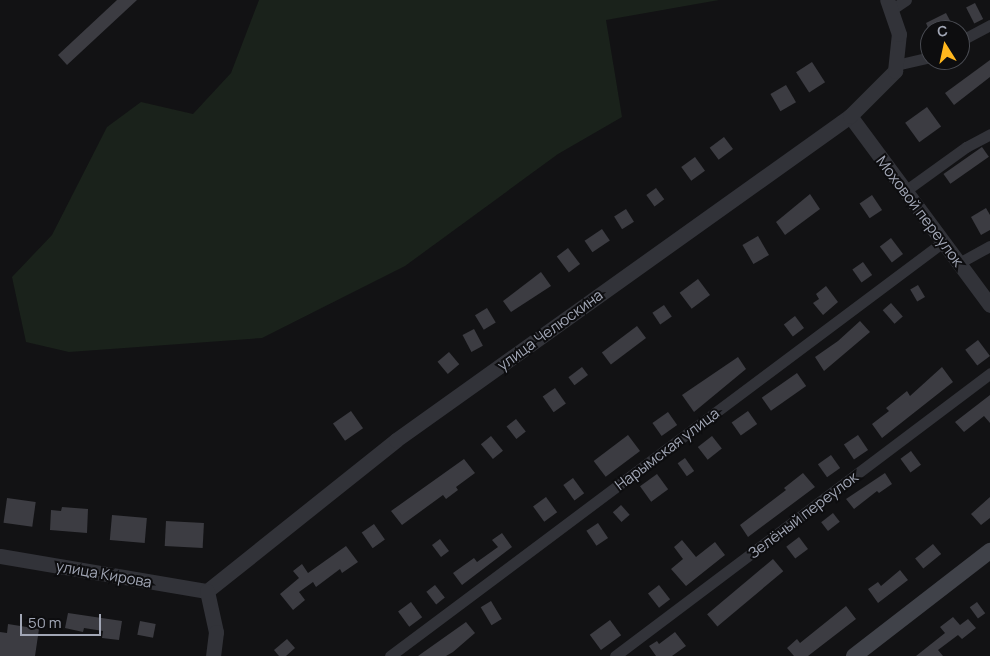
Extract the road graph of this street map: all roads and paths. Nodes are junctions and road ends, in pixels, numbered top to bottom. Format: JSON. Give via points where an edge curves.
{"nodes":[{"id":1,"x":906,"y":0,"type":"edge"},
{"id":2,"x":889,"y":5,"type":"edge"},
{"id":3,"x":990,"y":25,"type":"edge"},
{"id":4,"x":970,"y":36,"type":"edge"},
{"id":5,"x":920,"y":61,"type":"edge"},
{"id":6,"x":896,"y":68,"type":"junction"},
{"id":7,"x":850,"y":116,"type":"junction"},
{"id":8,"x":990,"y":134,"type":"edge"},
{"id":9,"x":905,"y":191,"type":"junction"},
{"id":10,"x":943,"y":242,"type":"junction"},
{"id":11,"x":990,"y":246,"type":"edge"},
{"id":12,"x":959,"y":263,"type":"junction"},
{"id":13,"x":990,"y":306,"type":"edge"},
{"id":14,"x":990,"y":374,"type":"edge"},
{"id":15,"x":990,"y":551,"type":"edge"},
{"id":16,"x":0,"y":556,"type":"edge"},
{"id":17,"x":207,"y":591,"type":"junction"},
{"id":18,"x":213,"y":656,"type":"edge"},
{"id":19,"x":390,"y":656,"type":"edge"},
{"id":20,"x":615,"y":656,"type":"edge"},
{"id":21,"x":854,"y":656,"type":"edge"}],
"edges":[{"from":1,"to":2,"type":"street"},
{"from":2,"to":6,"type":"street","via":[[900,34]]},
{"from":3,"to":4,"type":"street"},
{"from":5,"to":6,"type":"street"},
{"from":6,"to":7,"type":"street","name":"улица Челюскина"},
{"from":7,"to":9,"type":"street","name":"Моховой переулок"},
{"from":7,"to":17,"type":"street","name":"улица Челюскина","via":[[396,440]]},
{"from":8,"to":9,"type":"street","via":[[966,147]]},
{"from":9,"to":10,"type":"street","name":"Моховой переулок"},
{"from":10,"to":12,"type":"street","name":"Моховой переулок"},
{"from":10,"to":19,"type":"street","name":"Нарымская улица"},
{"from":11,"to":12,"type":"street"},
{"from":12,"to":13,"type":"street","name":"Моховой переулок"},
{"from":14,"to":20,"type":"street","name":"Зелёный переулок"},
{"from":15,"to":21,"type":"main road"},
{"from":16,"to":17,"type":"street","name":"улица Кирова"},
{"from":17,"to":18,"type":"street","via":[[216,632]]}]}
